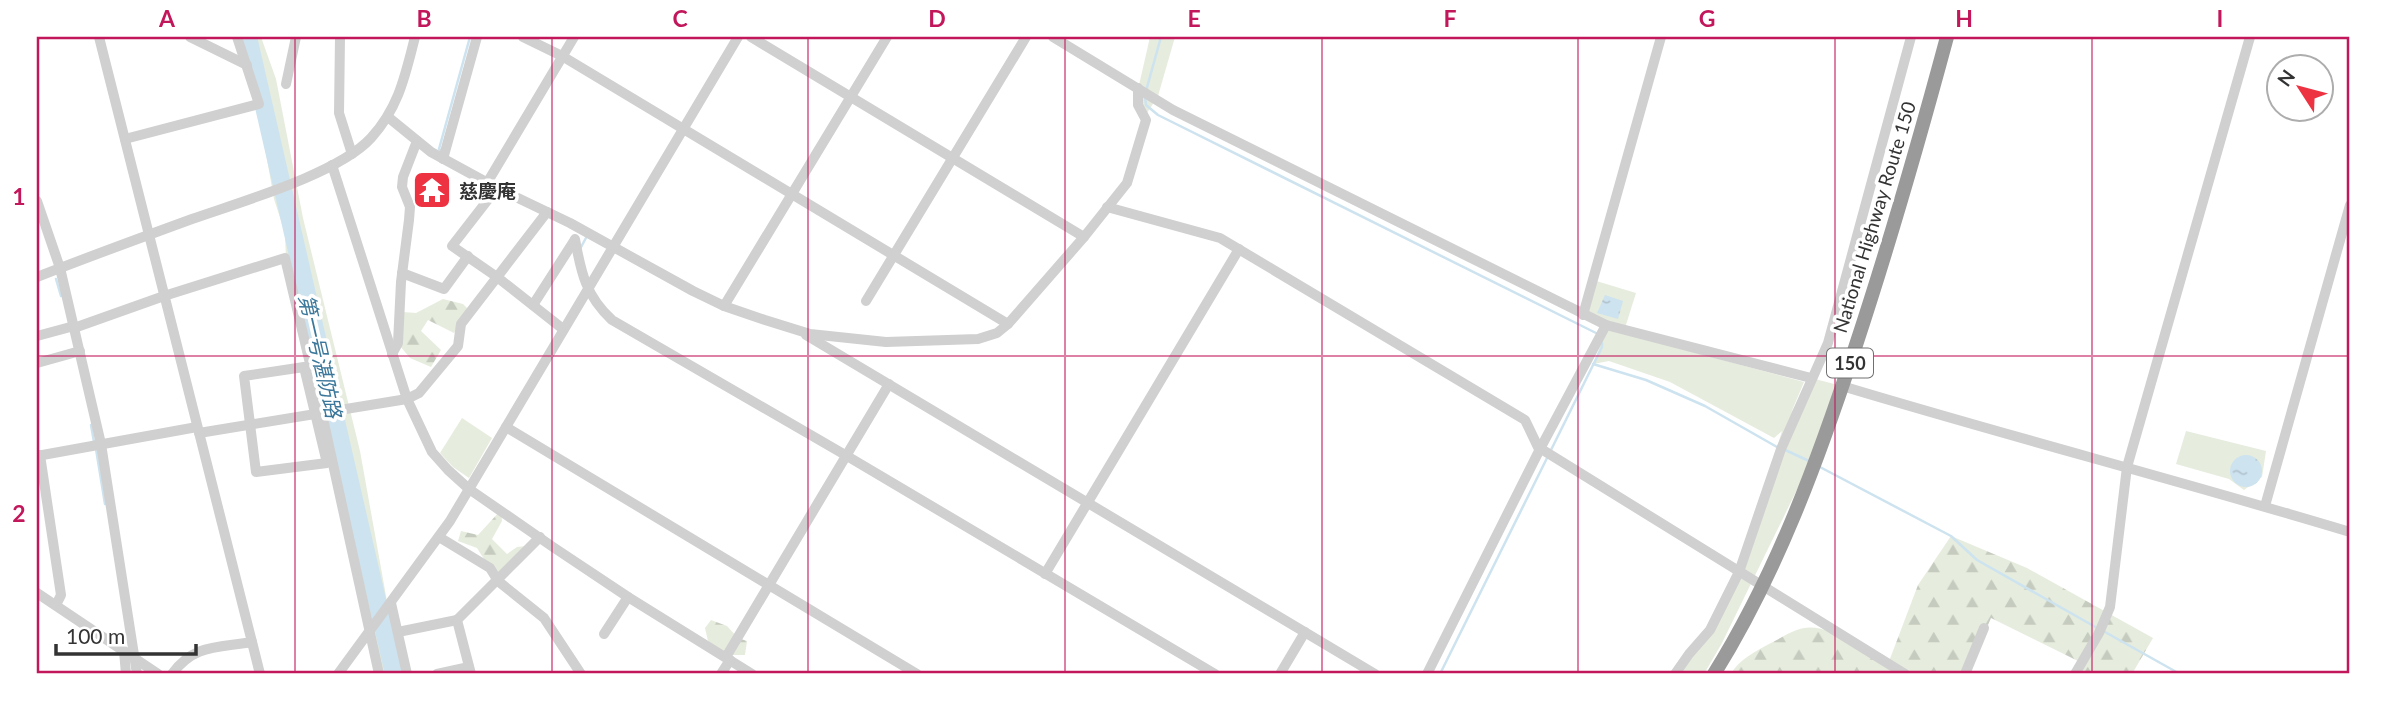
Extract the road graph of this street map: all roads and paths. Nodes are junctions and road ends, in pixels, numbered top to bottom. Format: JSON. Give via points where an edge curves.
{"nodes":[{"id":1,"x":99,"y":37,"type":"edge"},
{"id":2,"x":190,"y":37,"type":"edge"},
{"id":3,"x":237,"y":37,"type":"edge"},
{"id":4,"x":296,"y":37,"type":"edge"},
{"id":5,"x":340,"y":37,"type":"edge"},
{"id":6,"x":415,"y":37,"type":"edge"},
{"id":7,"x":477,"y":37,"type":"edge"},
{"id":8,"x":523,"y":37,"type":"edge"},
{"id":9,"x":574,"y":37,"type":"edge"},
{"id":10,"x":738,"y":37,"type":"edge"},
{"id":11,"x":751,"y":37,"type":"edge"},
{"id":12,"x":887,"y":37,"type":"edge"},
{"id":13,"x":1026,"y":37,"type":"edge"},
{"id":14,"x":1053,"y":37,"type":"edge"},
{"id":15,"x":1661,"y":37,"type":"edge"},
{"id":16,"x":1911,"y":37,"type":"edge"},
{"id":17,"x":1947,"y":37,"type":"edge"},
{"id":18,"x":2250,"y":37,"type":"edge"},
{"id":19,"x":562,"y":56,"type":"junction"},
{"id":20,"x":247,"y":65,"type":"junction"},
{"id":21,"x":286,"y":84,"type":"dead end"},
{"id":22,"x":1139,"y":88,"type":"junction"},
{"id":23,"x":851,"y":96,"type":"junction"},
{"id":24,"x":388,"y":117,"type":"junction"},
{"id":25,"x":683,"y":129,"type":"junction"},
{"id":26,"x":125,"y":139,"type":"junction"},
{"id":27,"x":416,"y":141,"type":"junction"},
{"id":28,"x":352,"y":154,"type":"junction"},
{"id":29,"x":444,"y":157,"type":"junction"},
{"id":30,"x":953,"y":158,"type":"junction"},
{"id":31,"x":332,"y":165,"type":"junction"},
{"id":32,"x":492,"y":186,"type":"junction"},
{"id":33,"x":793,"y":194,"type":"junction"},
{"id":34,"x":37,"y":201,"type":"edge"},
{"id":35,"x":2350,"y":205,"type":"edge"},
{"id":36,"x":1107,"y":207,"type":"junction"},
{"id":37,"x":547,"y":212,"type":"junction"},
{"id":38,"x":578,"y":234,"type":"junction"},
{"id":39,"x":148,"y":235,"type":"junction"},
{"id":40,"x":1084,"y":237,"type":"junction"},
{"id":41,"x":613,"y":247,"type":"junction"},
{"id":42,"x":1239,"y":249,"type":"junction"},
{"id":43,"x":894,"y":255,"type":"junction"},
{"id":44,"x":468,"y":257,"type":"junction"},
{"id":45,"x":60,"y":268,"type":"junction"},
{"id":46,"x":402,"y":274,"type":"junction"},
{"id":47,"x":497,"y":276,"type":"junction"},
{"id":48,"x":37,"y":277,"type":"edge"},
{"id":49,"x":587,"y":289,"type":"junction"},
{"id":50,"x":164,"y":296,"type":"junction"},
{"id":51,"x":866,"y":301,"type":"dead end"},
{"id":52,"x":533,"y":305,"type":"junction"},
{"id":53,"x":724,"y":306,"type":"junction"},
{"id":54,"x":1583,"y":315,"type":"junction"},
{"id":55,"x":1008,"y":324,"type":"junction"},
{"id":56,"x":72,"y":327,"type":"junction"},
{"id":57,"x":563,"y":329,"type":"junction"},
{"id":58,"x":798,"y":330,"type":"junction"},
{"id":59,"x":1601,"y":333,"type":"junction"},
{"id":60,"x":37,"y":337,"type":"edge"},
{"id":61,"x":78,"y":352,"type":"junction"},
{"id":62,"x":392,"y":354,"type":"junction"},
{"id":63,"x":37,"y":363,"type":"edge"},
{"id":64,"x":1811,"y":378,"type":"junction"},
{"id":65,"x":889,"y":384,"type":"junction"},
{"id":66,"x":1842,"y":386,"type":"junction"},
{"id":67,"x":407,"y":399,"type":"junction"},
{"id":68,"x":321,"y":415,"type":"junction"},
{"id":69,"x":250,"y":425,"type":"junction"},
{"id":70,"x":506,"y":427,"type":"junction"},
{"id":71,"x":198,"y":430,"type":"junction"},
{"id":72,"x":97,"y":445,"type":"junction"},
{"id":73,"x":1542,"y":450,"type":"junction"},
{"id":74,"x":39,"y":456,"type":"edge"},
{"id":75,"x":847,"y":456,"type":"junction"},
{"id":76,"x":2127,"y":467,"type":"junction"},
{"id":77,"x":469,"y":489,"type":"junction"},
{"id":78,"x":1087,"y":502,"type":"junction"},
{"id":79,"x":2264,"y":506,"type":"junction"},
{"id":80,"x":2350,"y":532,"type":"edge"},
{"id":81,"x":439,"y":537,"type":"junction"},
{"id":82,"x":540,"y":537,"type":"junction"},
{"id":83,"x":1739,"y":572,"type":"junction"},
{"id":84,"x":1045,"y":574,"type":"junction"},
{"id":85,"x":498,"y":581,"type":"junction"},
{"id":86,"x":771,"y":585,"type":"junction"},
{"id":87,"x":1763,"y":586,"type":"junction"},
{"id":88,"x":37,"y":593,"type":"edge"},
{"id":89,"x":628,"y":597,"type":"junction"},
{"id":90,"x":390,"y":605,"type":"junction"},
{"id":91,"x":55,"y":606,"type":"junction"},
{"id":92,"x":457,"y":620,"type":"junction"},
{"id":93,"x":1984,"y":628,"type":"dead end"},
{"id":94,"x":370,"y":630,"type":"junction"},
{"id":95,"x":398,"y":632,"type":"junction"},
{"id":96,"x":1304,"y":632,"type":"junction"},
{"id":97,"x":604,"y":634,"type":"dead end"},
{"id":98,"x":251,"y":642,"type":"junction"},
{"id":99,"x":124,"y":651,"type":"junction"},
{"id":100,"x":136,"y":659,"type":"junction"},
{"id":101,"x":728,"y":659,"type":"junction"},
{"id":102,"x":1886,"y":669,"type":"edge"},
{"id":103,"x":470,"y":671,"type":"edge"},
{"id":104,"x":1370,"y":673,"type":"edge"},
{"id":105,"x":126,"y":674,"type":"edge"},
{"id":106,"x":137,"y":674,"type":"edge"},
{"id":107,"x":158,"y":674,"type":"edge"},
{"id":108,"x":172,"y":674,"type":"edge"},
{"id":109,"x":260,"y":674,"type":"edge"},
{"id":110,"x":338,"y":674,"type":"edge"},
{"id":111,"x":379,"y":674,"type":"edge"},
{"id":112,"x":407,"y":674,"type":"edge"},
{"id":113,"x":437,"y":674,"type":"edge"},
{"id":114,"x":581,"y":674,"type":"edge"},
{"id":115,"x":721,"y":674,"type":"edge"},
{"id":116,"x":752,"y":674,"type":"edge"},
{"id":117,"x":917,"y":674,"type":"edge"},
{"id":118,"x":1215,"y":674,"type":"edge"},
{"id":119,"x":1280,"y":674,"type":"edge"},
{"id":120,"x":1427,"y":674,"type":"edge"},
{"id":121,"x":1675,"y":674,"type":"edge"},
{"id":122,"x":1714,"y":674,"type":"edge"},
{"id":123,"x":1905,"y":674,"type":"edge"},
{"id":124,"x":1965,"y":674,"type":"edge"},
{"id":125,"x":2075,"y":674,"type":"edge"}],
"edges":[{"from":1,"to":26,"type":"street"},
{"from":2,"to":20,"type":"street"},
{"from":3,"to":20,"type":"street"},
{"from":4,"to":21,"type":"street"},
{"from":5,"to":28,"type":"street","via":[[339,113]]},
{"from":6,"to":24,"type":"street"},
{"from":7,"to":29,"type":"street"},
{"from":8,"to":19,"type":"street"},
{"from":9,"to":19,"type":"street"},
{"from":10,"to":25,"type":"street"},
{"from":11,"to":23,"type":"street"},
{"from":12,"to":23,"type":"street"},
{"from":13,"to":30,"type":"street"},
{"from":14,"to":22,"type":"street"},
{"from":15,"to":54,"type":"street"},
{"from":16,"to":64,"type":"street","via":[[1828,343]]},
{"from":17,"to":66,"type":"highway","name":"National Highway Route 150","number":"150","via":[[1887,251]]},
{"from":18,"to":76,"type":"street"},
{"from":19,"to":25,"type":"street"},
{"from":19,"to":32,"type":"street"},
{"from":20,"to":26,"type":"street","via":[[258,104]]},
{"from":22,"to":36,"type":"street","via":[[1138,105],[1146,120],[1126,183]]},
{"from":22,"to":54,"type":"street","via":[[1173,110]]},
{"from":23,"to":30,"type":"street"},
{"from":23,"to":33,"type":"street"},
{"from":24,"to":27,"type":"street"},
{"from":24,"to":28,"type":"street"},
{"from":25,"to":33,"type":"street"},
{"from":25,"to":41,"type":"street"},
{"from":26,"to":39,"type":"street"},
{"from":27,"to":29,"type":"street"},
{"from":27,"to":46,"type":"street","via":[[403,177],[410,207]]},
{"from":28,"to":31,"type":"street"},
{"from":29,"to":32,"type":"street"},
{"from":30,"to":40,"type":"street"},
{"from":30,"to":43,"type":"street"},
{"from":31,"to":39,"type":"street"},
{"from":31,"to":62,"type":"street"},
{"from":32,"to":37,"type":"street"},
{"from":32,"to":44,"type":"street","via":[[452,246]]},
{"from":33,"to":43,"type":"street"},
{"from":33,"to":53,"type":"street"},
{"from":34,"to":45,"type":"street"},
{"from":35,"to":79,"type":"street"},
{"from":36,"to":40,"type":"street"},
{"from":36,"to":42,"type":"street","via":[[1220,238]]},
{"from":37,"to":38,"type":"street"},
{"from":37,"to":47,"type":"street"},
{"from":38,"to":41,"type":"street"},
{"from":38,"to":49,"type":"street"},
{"from":38,"to":52,"type":"street"},
{"from":39,"to":45,"type":"street"},
{"from":39,"to":50,"type":"street"},
{"from":40,"to":55,"type":"street"},
{"from":41,"to":49,"type":"street"},
{"from":41,"to":53,"type":"street"},
{"from":42,"to":73,"type":"street","via":[[1525,420]]},
{"from":42,"to":78,"type":"street"},
{"from":43,"to":51,"type":"street"},
{"from":43,"to":55,"type":"street"},
{"from":44,"to":46,"type":"street","via":[[444,289]]},
{"from":44,"to":47,"type":"street"},
{"from":45,"to":48,"type":"street"},
{"from":45,"to":56,"type":"street"},
{"from":46,"to":62,"type":"street","via":[[398,343]]},
{"from":47,"to":52,"type":"street"},
{"from":47,"to":67,"type":"street","via":[[461,324],[458,346],[419,393]]},
{"from":49,"to":57,"type":"street"},
{"from":49,"to":75,"type":"street","via":[[612,320]]},
{"from":50,"to":56,"type":"street"},
{"from":50,"to":68,"type":"street","via":[[285,258]]},
{"from":50,"to":71,"type":"street"},
{"from":52,"to":57,"type":"street"},
{"from":53,"to":58,"type":"street"},
{"from":54,"to":59,"type":"street"},
{"from":55,"to":58,"type":"street","via":[[978,339],[942,341],[886,342]]},
{"from":56,"to":60,"type":"street"},
{"from":56,"to":61,"type":"street"},
{"from":57,"to":70,"type":"street"},
{"from":58,"to":65,"type":"street"},
{"from":59,"to":64,"type":"street"},
{"from":59,"to":73,"type":"street"},
{"from":61,"to":63,"type":"street"},
{"from":61,"to":72,"type":"street"},
{"from":62,"to":67,"type":"street"},
{"from":64,"to":83,"type":"street"},
{"from":65,"to":75,"type":"street"},
{"from":65,"to":78,"type":"street"},
{"from":66,"to":76,"type":"street"},
{"from":66,"to":87,"type":"highway","name":"National Highway Route 150","number":"150"},
{"from":67,"to":68,"type":"street"},
{"from":67,"to":77,"type":"street","via":[[432,452]]},
{"from":68,"to":69,"type":"street"},
{"from":68,"to":69,"type":"street","via":[[304,367],[244,376]]},
{"from":68,"to":69,"type":"street","via":[[327,463],[256,472]]},
{"from":68,"to":94,"type":"street"},
{"from":69,"to":71,"type":"street"},
{"from":70,"to":77,"type":"street"},
{"from":70,"to":86,"type":"street"},
{"from":71,"to":72,"type":"street"},
{"from":71,"to":98,"type":"street"},
{"from":72,"to":74,"type":"street"},
{"from":72,"to":100,"type":"street"},
{"from":73,"to":83,"type":"street"},
{"from":73,"to":120,"type":"street"},
{"from":74,"to":91,"type":"street","via":[[61,595]]},
{"from":75,"to":84,"type":"street"},
{"from":75,"to":86,"type":"street"},
{"from":76,"to":79,"type":"street"},
{"from":76,"to":125,"type":"street","via":[[2110,607]]},
{"from":77,"to":81,"type":"street"},
{"from":77,"to":82,"type":"street"},
{"from":78,"to":84,"type":"street"},
{"from":78,"to":96,"type":"street"},
{"from":79,"to":80,"type":"street"},
{"from":81,"to":85,"type":"street","via":[[490,568]]},
{"from":81,"to":90,"type":"street"},
{"from":82,"to":85,"type":"street"},
{"from":82,"to":89,"type":"street"},
{"from":83,"to":87,"type":"street"},
{"from":83,"to":121,"type":"street","via":[[1710,630]]},
{"from":84,"to":118,"type":"street"},
{"from":85,"to":92,"type":"street"},
{"from":85,"to":114,"type":"street","via":[[544,618]]},
{"from":86,"to":101,"type":"street"},
{"from":86,"to":117,"type":"street"},
{"from":87,"to":102,"type":"street"},
{"from":87,"to":122,"type":"highway","name":"National Highway Route 150","number":"150"},
{"from":88,"to":91,"type":"street"},
{"from":89,"to":97,"type":"street"},
{"from":89,"to":101,"type":"street"},
{"from":90,"to":94,"type":"street"},
{"from":90,"to":95,"type":"street"},
{"from":91,"to":99,"type":"street"},
{"from":92,"to":95,"type":"street"},
{"from":92,"to":103,"type":"street"},
{"from":93,"to":124,"type":"street"},
{"from":94,"to":110,"type":"street"},
{"from":94,"to":111,"type":"street"},
{"from":95,"to":112,"type":"street"},
{"from":96,"to":104,"type":"street"},
{"from":96,"to":119,"type":"street"},
{"from":98,"to":108,"type":"street","via":[[195,651]]},
{"from":98,"to":109,"type":"street"},
{"from":99,"to":100,"type":"street"},
{"from":99,"to":105,"type":"street"},
{"from":100,"to":106,"type":"street"},
{"from":100,"to":107,"type":"street"},
{"from":101,"to":115,"type":"street"},
{"from":101,"to":116,"type":"street"},
{"from":102,"to":123,"type":"street"},
{"from":103,"to":113,"type":"street"}]}
